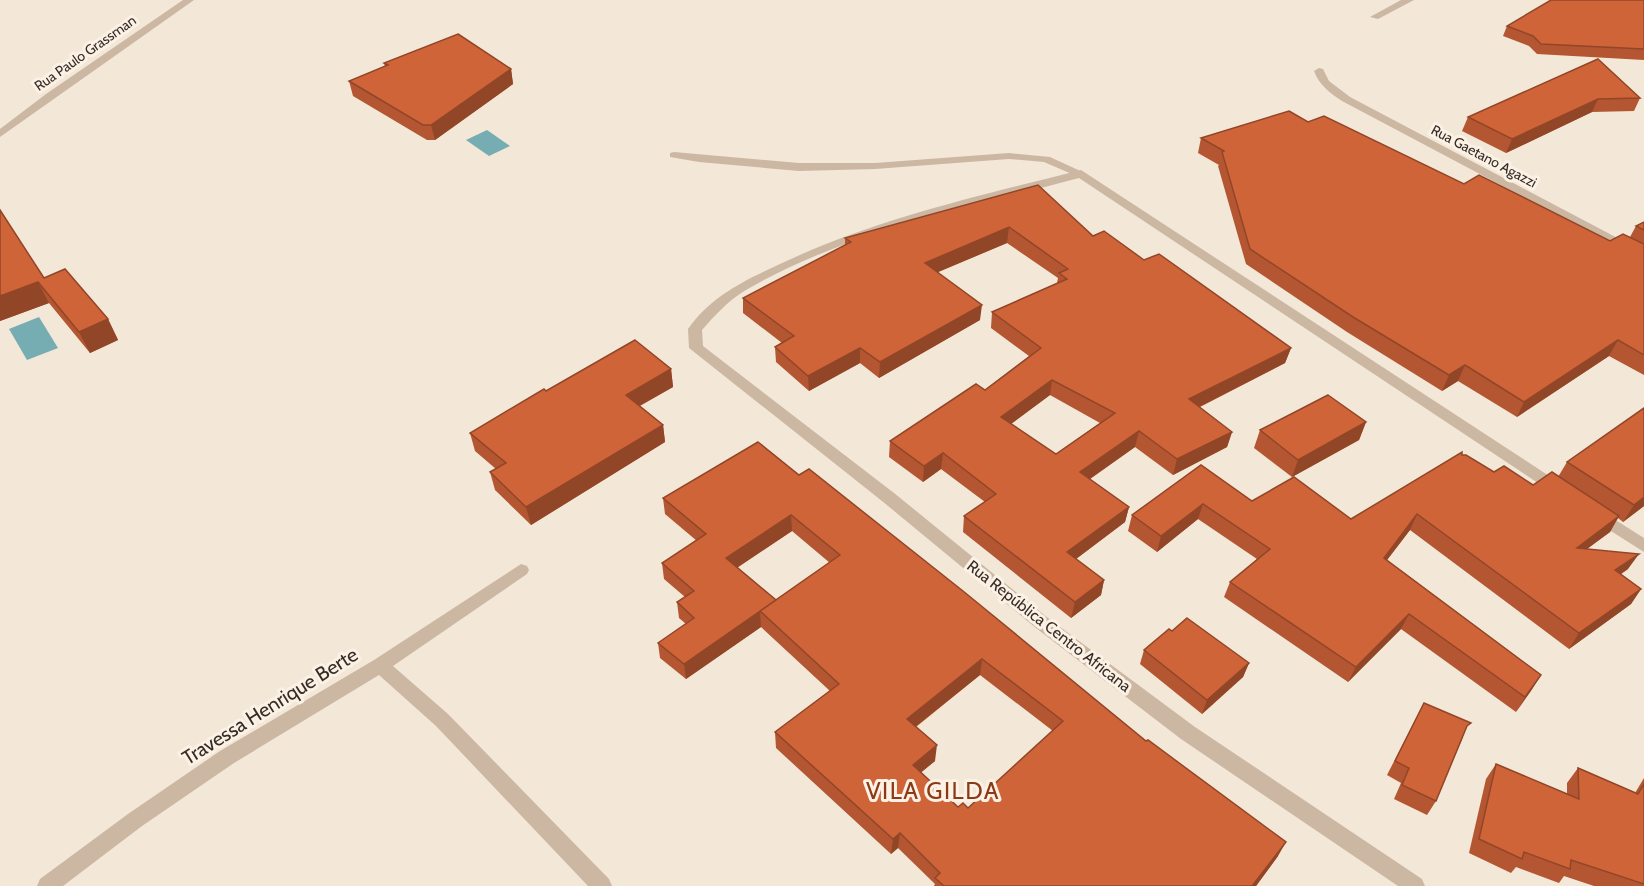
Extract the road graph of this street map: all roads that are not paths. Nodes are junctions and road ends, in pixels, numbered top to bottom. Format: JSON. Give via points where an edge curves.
{"nodes":[{"id":1,"x":189,"y":0,"type":"edge"},
{"id":2,"x":1409,"y":0,"type":"edge"},
{"id":3,"x":1375,"y":17,"type":"dead end"},
{"id":4,"x":1319,"y":71,"type":"dead end"},
{"id":5,"x":0,"y":134,"type":"edge"},
{"id":6,"x":674,"y":155,"type":"dead end"},
{"id":7,"x":1081,"y":174,"type":"junction"},
{"id":8,"x":1644,"y":257,"type":"edge"},
{"id":9,"x":1644,"y":546,"type":"edge"},
{"id":10,"x":521,"y":570,"type":"dead end"},
{"id":11,"x":380,"y":665,"type":"junction"},
{"id":12,"x":47,"y":886,"type":"edge"},
{"id":13,"x":602,"y":886,"type":"edge"},
{"id":14,"x":1416,"y":886,"type":"edge"}],
"edges":[{"from":1,"to":5,"type":"street","name":"Rua Paulo Grassman"},
{"from":2,"to":3,"type":"street"},
{"from":4,"to":8,"type":"street","name":"Rua Gaetano Agazzi","via":[[1328,85],[1366,111]]},
{"from":6,"to":7,"type":"street","via":[[799,167],[1009,156],[1046,159]]},
{"from":7,"to":9,"type":"street"},
{"from":7,"to":14,"type":"street","name":"Rua República Centro Africana","via":[[877,228],[803,258],[741,288],[713,309],[695,329],[696,348],[1042,623],[1188,733]]},
{"from":10,"to":11,"type":"street","name":"Travessa Henrique Berte"},
{"from":11,"to":12,"type":"street","name":"Travessa Henrique Berte","via":[[227,757]]},
{"from":11,"to":13,"type":"street","via":[[442,720]]}]}
